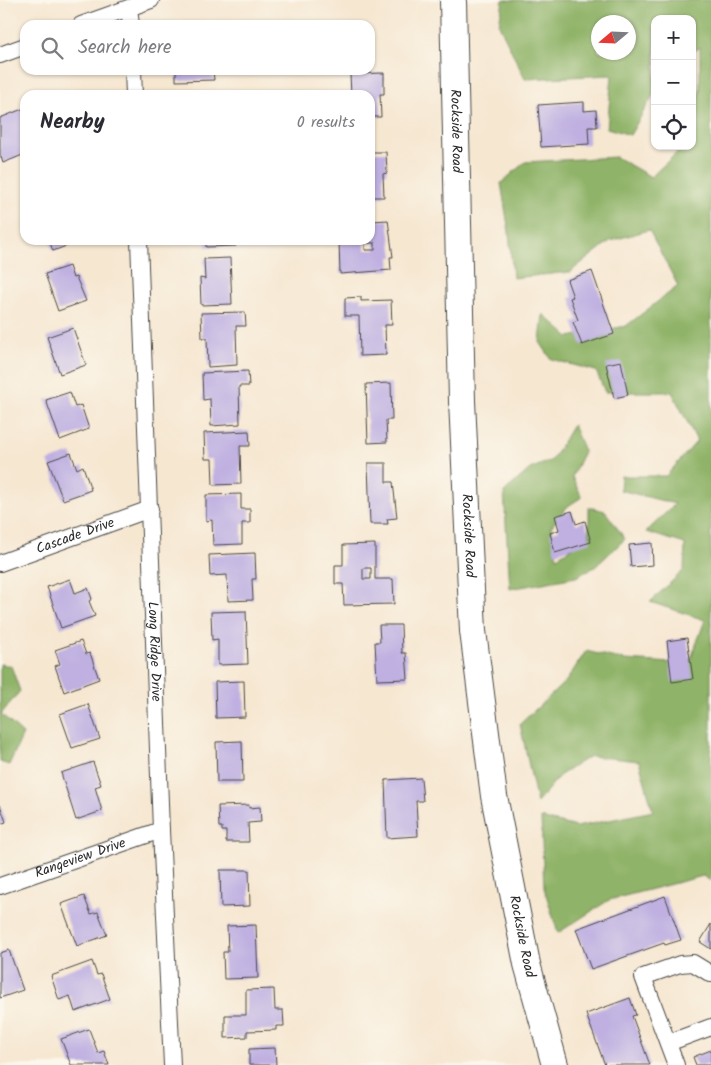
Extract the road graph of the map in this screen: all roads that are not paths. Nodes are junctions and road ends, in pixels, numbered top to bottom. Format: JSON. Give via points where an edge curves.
{"nodes":[{"id":1,"x":151,"y":0,"type":"edge"},
{"id":2,"x":453,"y":0,"type":"edge"},
{"id":3,"x":129,"y":8,"type":"junction"},
{"id":4,"x":96,"y":20,"type":"edge"},
{"id":5,"x":130,"y":20,"type":"edge"},
{"id":6,"x":20,"y":48,"type":"edge"},
{"id":7,"x":0,"y":55,"type":"edge"},
{"id":8,"x":133,"y":75,"type":"edge"},
{"id":9,"x":134,"y":90,"type":"edge"},
{"id":10,"x":140,"y":245,"type":"edge"},
{"id":11,"x":150,"y":509,"type":"junction"},
{"id":12,"x":0,"y":563,"type":"edge"},
{"id":13,"x":161,"y":830,"type":"junction"},
{"id":14,"x":0,"y":886,"type":"edge"},
{"id":15,"x":711,"y":974,"type":"edge"},
{"id":16,"x":711,"y":1027,"type":"edge"},
{"id":17,"x":668,"y":1043,"type":"junction"},
{"id":18,"x":172,"y":1065,"type":"edge"},
{"id":19,"x":554,"y":1065,"type":"edge"},
{"id":20,"x":676,"y":1065,"type":"edge"}],
"edges":[{"from":1,"to":3,"type":"street"},
{"from":2,"to":19,"type":"main road","name":"Rockside Road","via":[[462,401],[473,632],[494,796],[527,964]]},
{"from":3,"to":4,"type":"street"},
{"from":3,"to":5,"type":"street"},
{"from":6,"to":7,"type":"street"},
{"from":8,"to":9,"type":"street"},
{"from":10,"to":11,"type":"street","name":"Long Ridge Drive"},
{"from":11,"to":12,"type":"street","name":"Cascade Drive"},
{"from":11,"to":13,"type":"street","name":"Long Ridge Drive"},
{"from":13,"to":14,"type":"street","name":"Rangeview Drive"},
{"from":13,"to":18,"type":"street","name":"Long Ridge Drive"},
{"from":15,"to":17,"type":"street","via":[[687,963],[643,977]]},
{"from":16,"to":17,"type":"street"},
{"from":17,"to":20,"type":"street"}]}
